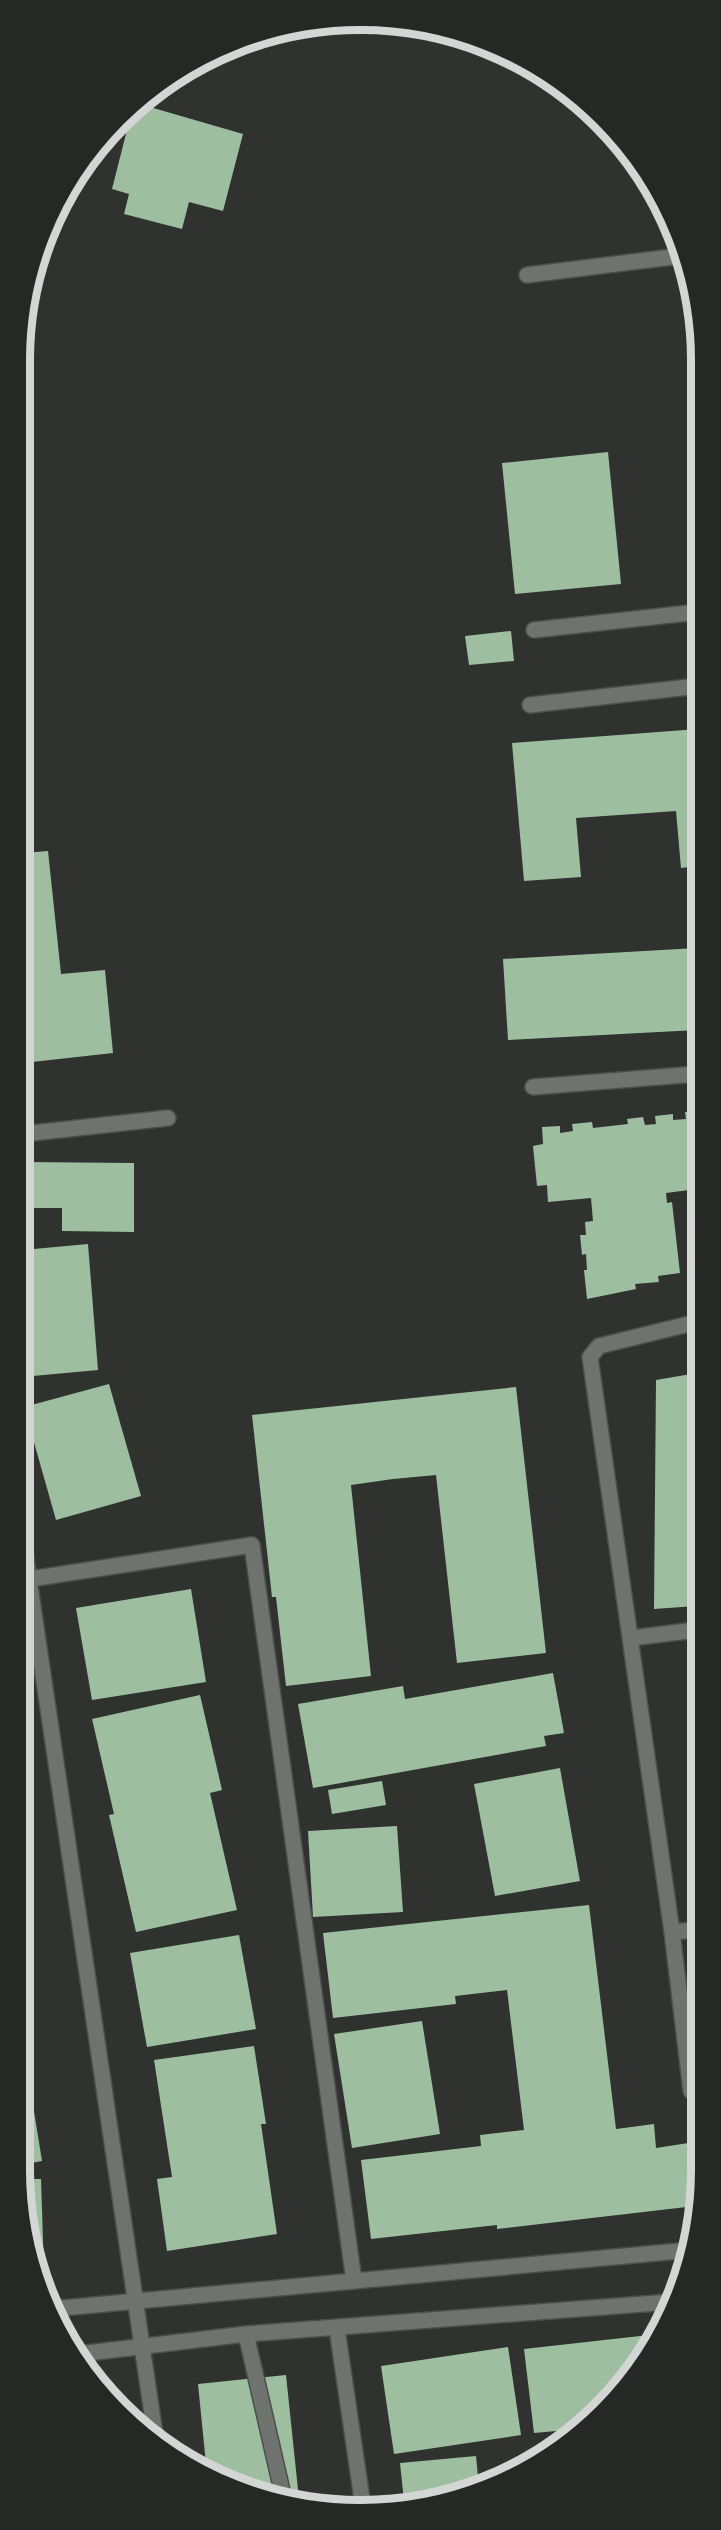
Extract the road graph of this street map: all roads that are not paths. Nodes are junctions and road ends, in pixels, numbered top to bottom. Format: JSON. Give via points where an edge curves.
{"nodes":[{"id":1,"x":674,"y":257,"type":"edge"},
{"id":2,"x":527,"y":275,"type":"dead end"},
{"id":3,"x":691,"y":613,"type":"edge"},
{"id":4,"x":534,"y":630,"type":"dead end"},
{"id":5,"x":691,"y":687,"type":"edge"},
{"id":6,"x":530,"y":705,"type":"dead end"},
{"id":7,"x":691,"y":1075,"type":"edge"},
{"id":8,"x":533,"y":1088,"type":"dead end"},
{"id":9,"x":168,"y":1118,"type":"dead end"},
{"id":10,"x":30,"y":1133,"type":"edge"},
{"id":11,"x":691,"y":1323,"type":"edge"},
{"id":12,"x":30,"y":1579,"type":"joint"},
{"id":13,"x":691,"y":1631,"type":"edge"},
{"id":14,"x":632,"y":1638,"type":"junction"},
{"id":15,"x":691,"y":1930,"type":"edge"},
{"id":16,"x":672,"y":1932,"type":"junction"},
{"id":17,"x":691,"y":2091,"type":"dead end"},
{"id":18,"x":681,"y":2251,"type":"edge"},
{"id":19,"x":354,"y":2281,"type":"junction"},
{"id":20,"x":136,"y":2302,"type":"junction"},
{"id":21,"x":663,"y":2303,"type":"edge"},
{"id":22,"x":60,"y":2308,"type":"edge"},
{"id":23,"x":337,"y":2329,"type":"junction"},
{"id":24,"x":246,"y":2334,"type":"junction"},
{"id":25,"x":143,"y":2347,"type":"junction"},
{"id":26,"x":86,"y":2353,"type":"edge"},
{"id":27,"x":154,"y":2428,"type":"edge"},
{"id":28,"x":282,"y":2491,"type":"edge"},
{"id":29,"x":362,"y":2500,"type":"edge"}],
"edges":[{"from":1,"to":2,"type":"street"},
{"from":3,"to":4,"type":"street"},
{"from":5,"to":6,"type":"street"},
{"from":7,"to":8,"type":"street"},
{"from":9,"to":10,"type":"street"},
{"from":11,"to":14,"type":"street","via":[[599,1346],[590,1357]]},
{"from":12,"to":19,"type":"street","via":[[252,1545]]},
{"from":12,"to":20,"type":"street"},
{"from":13,"to":14,"type":"street"},
{"from":14,"to":16,"type":"street"},
{"from":15,"to":16,"type":"street"},
{"from":16,"to":17,"type":"street"},
{"from":18,"to":19,"type":"street"},
{"from":19,"to":20,"type":"street"},
{"from":20,"to":22,"type":"street"},
{"from":20,"to":25,"type":"street"},
{"from":21,"to":23,"type":"street"},
{"from":23,"to":24,"type":"street"},
{"from":23,"to":29,"type":"street"},
{"from":24,"to":25,"type":"street"},
{"from":24,"to":28,"type":"street"},
{"from":25,"to":26,"type":"street"},
{"from":25,"to":27,"type":"street"}]}
